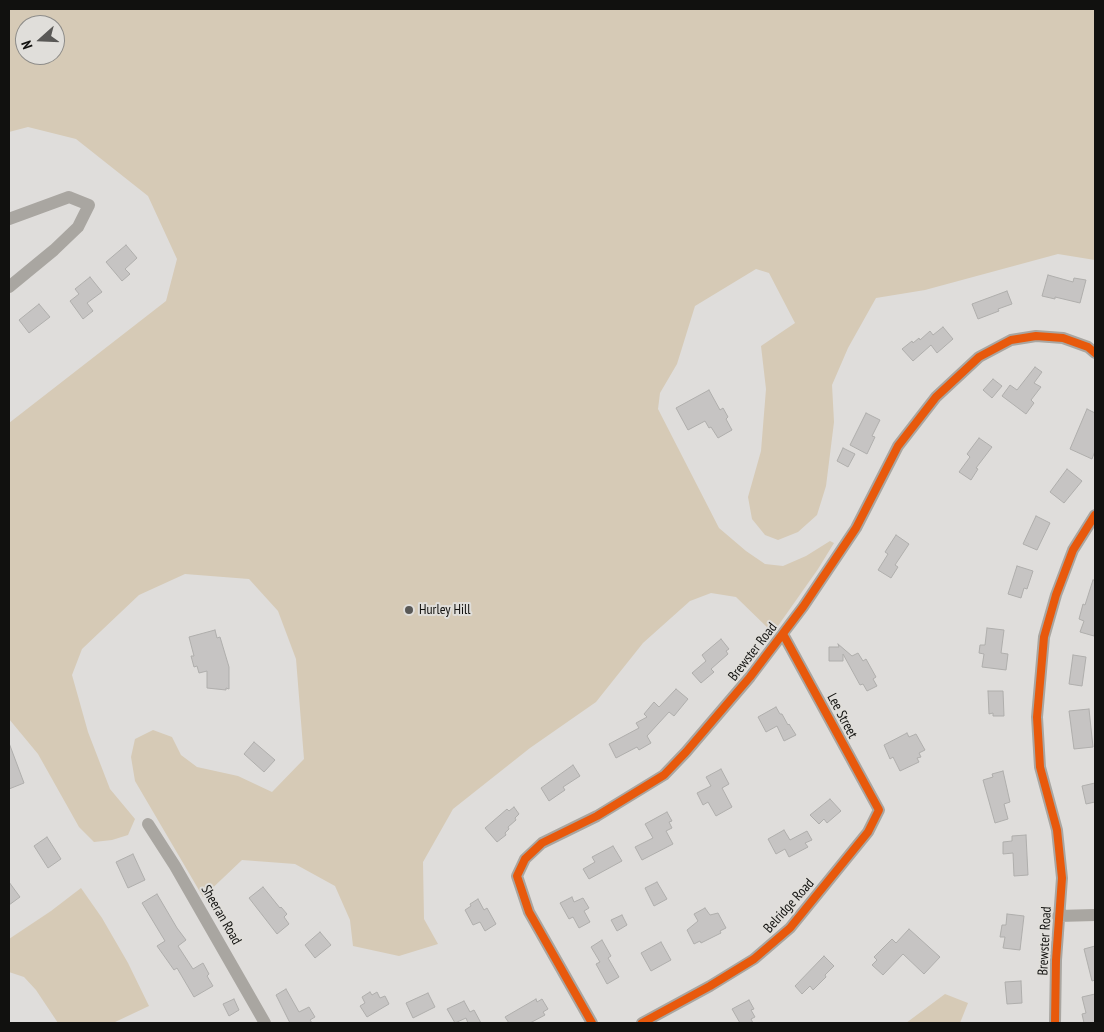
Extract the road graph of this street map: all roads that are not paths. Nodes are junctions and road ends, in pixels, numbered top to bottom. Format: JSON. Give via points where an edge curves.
{"nodes":[{"id":1,"x":9,"y":219,"type":"edge"},
{"id":2,"x":9,"y":287,"type":"edge"},
{"id":3,"x":1095,"y":353,"type":"edge"},
{"id":4,"x":1095,"y":515,"type":"edge"},
{"id":5,"x":783,"y":634,"type":"junction"},
{"id":6,"x":879,"y":810,"type":"joint"},
{"id":7,"x":148,"y":824,"type":"dead end"},
{"id":8,"x":1095,"y":915,"type":"edge"},
{"id":9,"x":1058,"y":916,"type":"junction"},
{"id":10,"x":265,"y":1023,"type":"edge"},
{"id":11,"x":592,"y":1023,"type":"edge"},
{"id":12,"x":642,"y":1023,"type":"edge"},
{"id":13,"x":1055,"y":1023,"type":"edge"}],
"edges":[{"from":1,"to":2,"type":"street","via":[[69,197],[88,205],[78,227]]},
{"from":3,"to":5,"type":"street","name":"Brewster Road","via":[[1063,338],[1036,336],[1011,340],[979,357],[936,397],[898,446],[856,528]]},
{"from":4,"to":9,"type":"street","name":"Brewster Road","via":[[1073,550],[1044,637],[1037,717],[1040,766],[1057,830],[1062,878]]},
{"from":5,"to":6,"type":"street","name":"Lee Street"},
{"from":5,"to":11,"type":"street","name":"Brewster Road","via":[[750,677],[664,775],[542,844],[525,860],[517,876],[529,912]]},
{"from":6,"to":12,"type":"street","name":"Belridge Road","via":[[868,832],[790,928],[754,959]]},
{"from":7,"to":10,"type":"street","name":"Sheeran Road","via":[[176,866]]},
{"from":8,"to":9,"type":"street"},
{"from":9,"to":13,"type":"street","name":"Brewster Road"}]}
